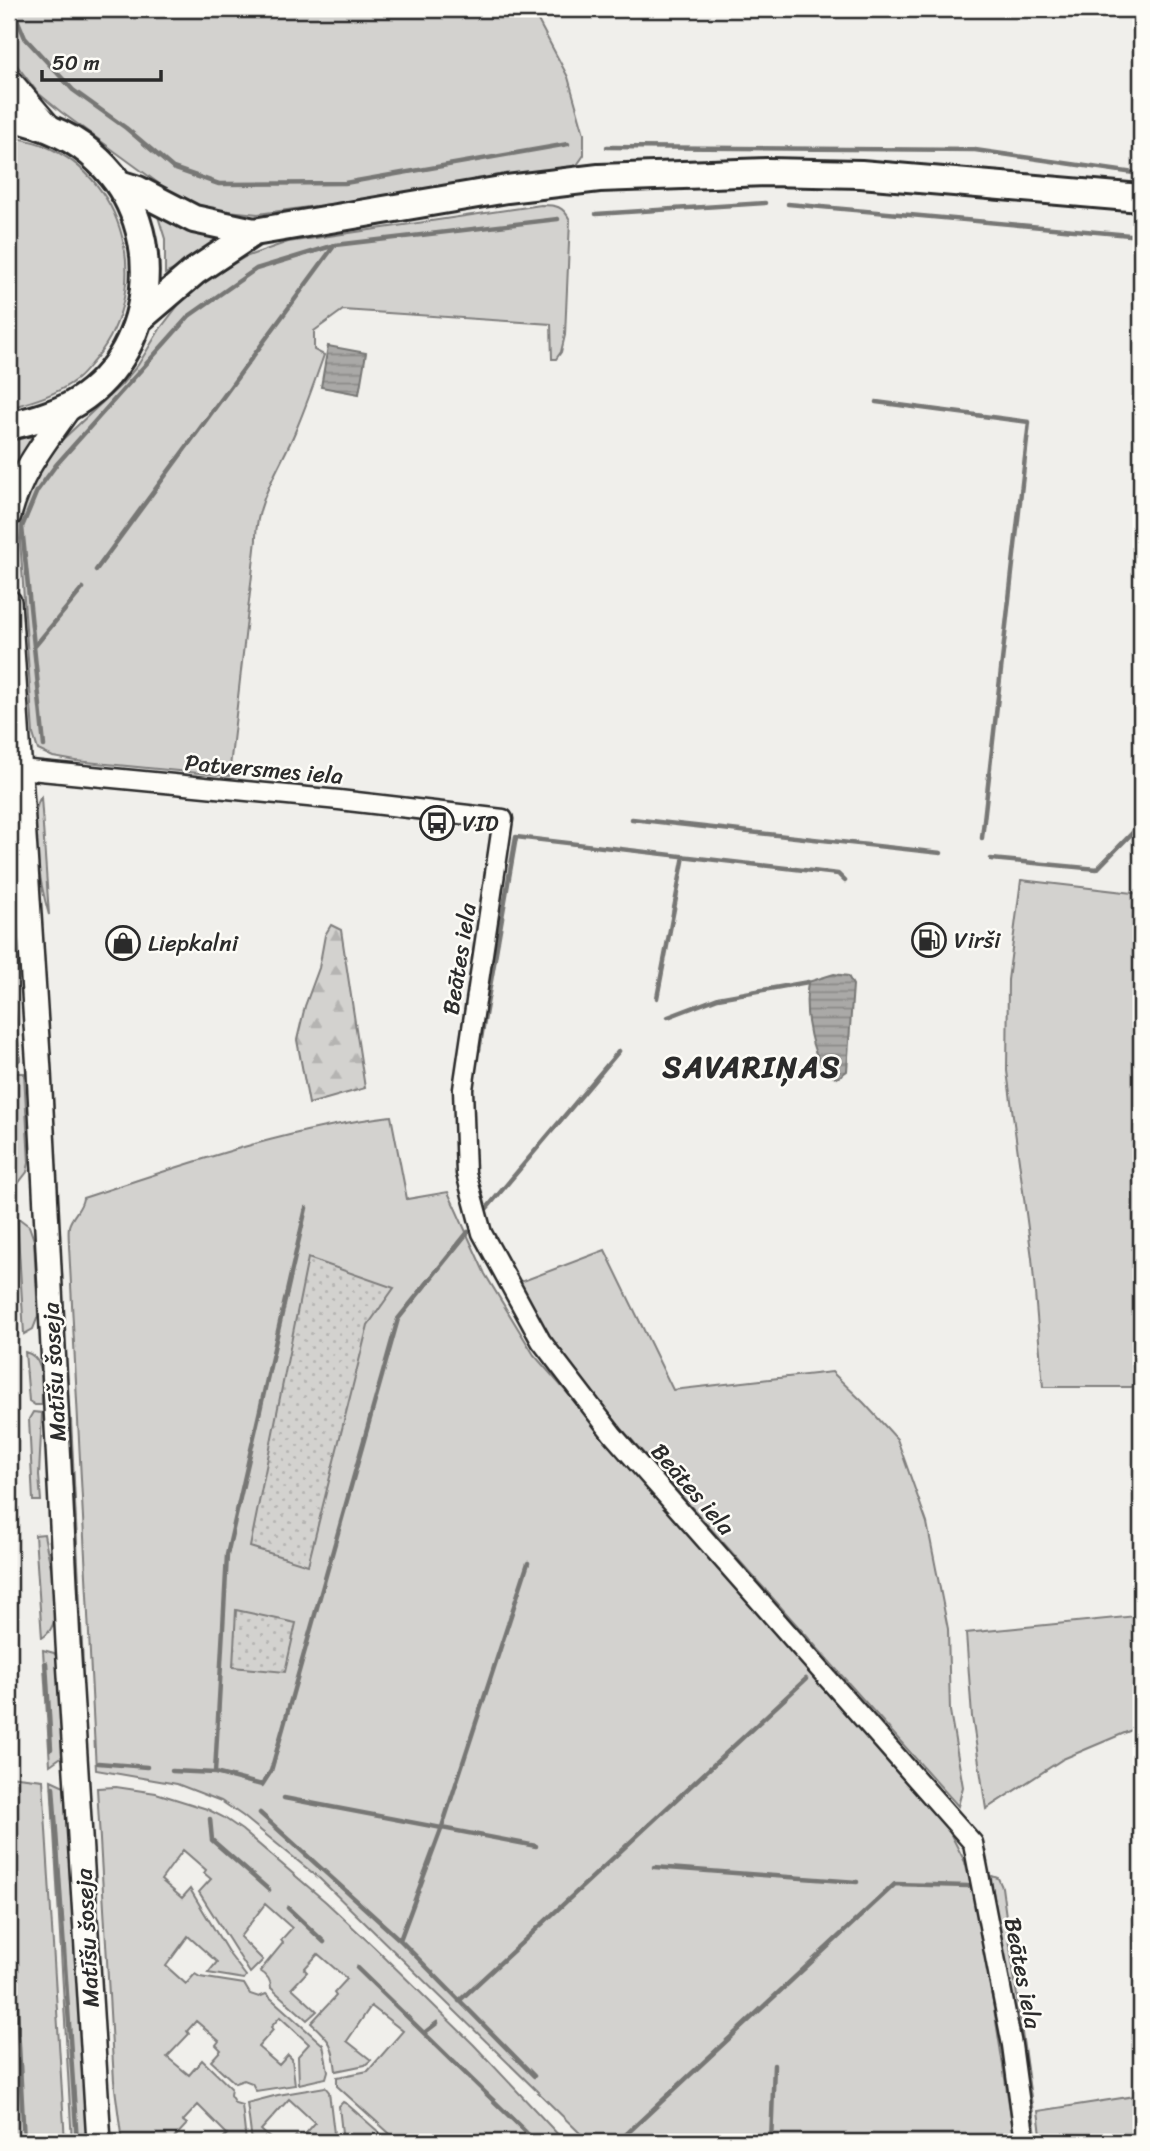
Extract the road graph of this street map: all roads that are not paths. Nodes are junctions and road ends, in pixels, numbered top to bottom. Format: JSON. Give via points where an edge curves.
{"nodes":[{"id":1,"x":9,"y":80,"type":"edge"},
{"id":2,"x":9,"y":117,"type":"edge"},
{"id":3,"x":51,"y":129,"type":"junction"},
{"id":4,"x":119,"y":184,"type":"junction"},
{"id":5,"x":1141,"y":198,"type":"edge"},
{"id":6,"x":254,"y":232,"type":"junction"},
{"id":7,"x":139,"y":319,"type":"junction"},
{"id":8,"x":71,"y":405,"type":"junction"},
{"id":9,"x":9,"y":426,"type":"edge"},
{"id":10,"x":9,"y":515,"type":"edge"},
{"id":11,"x":9,"y":602,"type":"edge"},
{"id":12,"x":20,"y":769,"type":"junction"},
{"id":13,"x":503,"y":819,"type":"joint"},
{"id":14,"x":100,"y":2142,"type":"edge"},
{"id":15,"x":1025,"y":2142,"type":"edge"}],
"edges":[{"from":1,"to":3,"type":"main road"},
{"from":2,"to":3,"type":"highway"},
{"from":3,"to":4,"type":"highway","via":[[78,143]]},
{"from":4,"to":6,"type":"highway","via":[[194,219]]},
{"from":4,"to":7,"type":"highway","via":[[136,216],[144,249],[146,284]]},
{"from":5,"to":6,"type":"highway","via":[[861,174],[599,178]]},
{"from":6,"to":7,"type":"highway","via":[[194,272]]},
{"from":7,"to":8,"type":"highway","via":[[113,368]]},
{"from":8,"to":9,"type":"highway"},
{"from":8,"to":10,"type":"main road","via":[[28,464]]},
{"from":11,"to":12,"type":"main road","name":"Matīšu šoseja"},
{"from":12,"to":13,"type":"street","name":"Patversmes iela"},
{"from":12,"to":14,"type":"main road","name":"Matīšu šoseja"},
{"from":13,"to":15,"type":"street","name":"Beātes iela","via":[[463,1089],[466,1173],[482,1233],[541,1341],[613,1435],[973,1843],[1012,2045]]}]}
